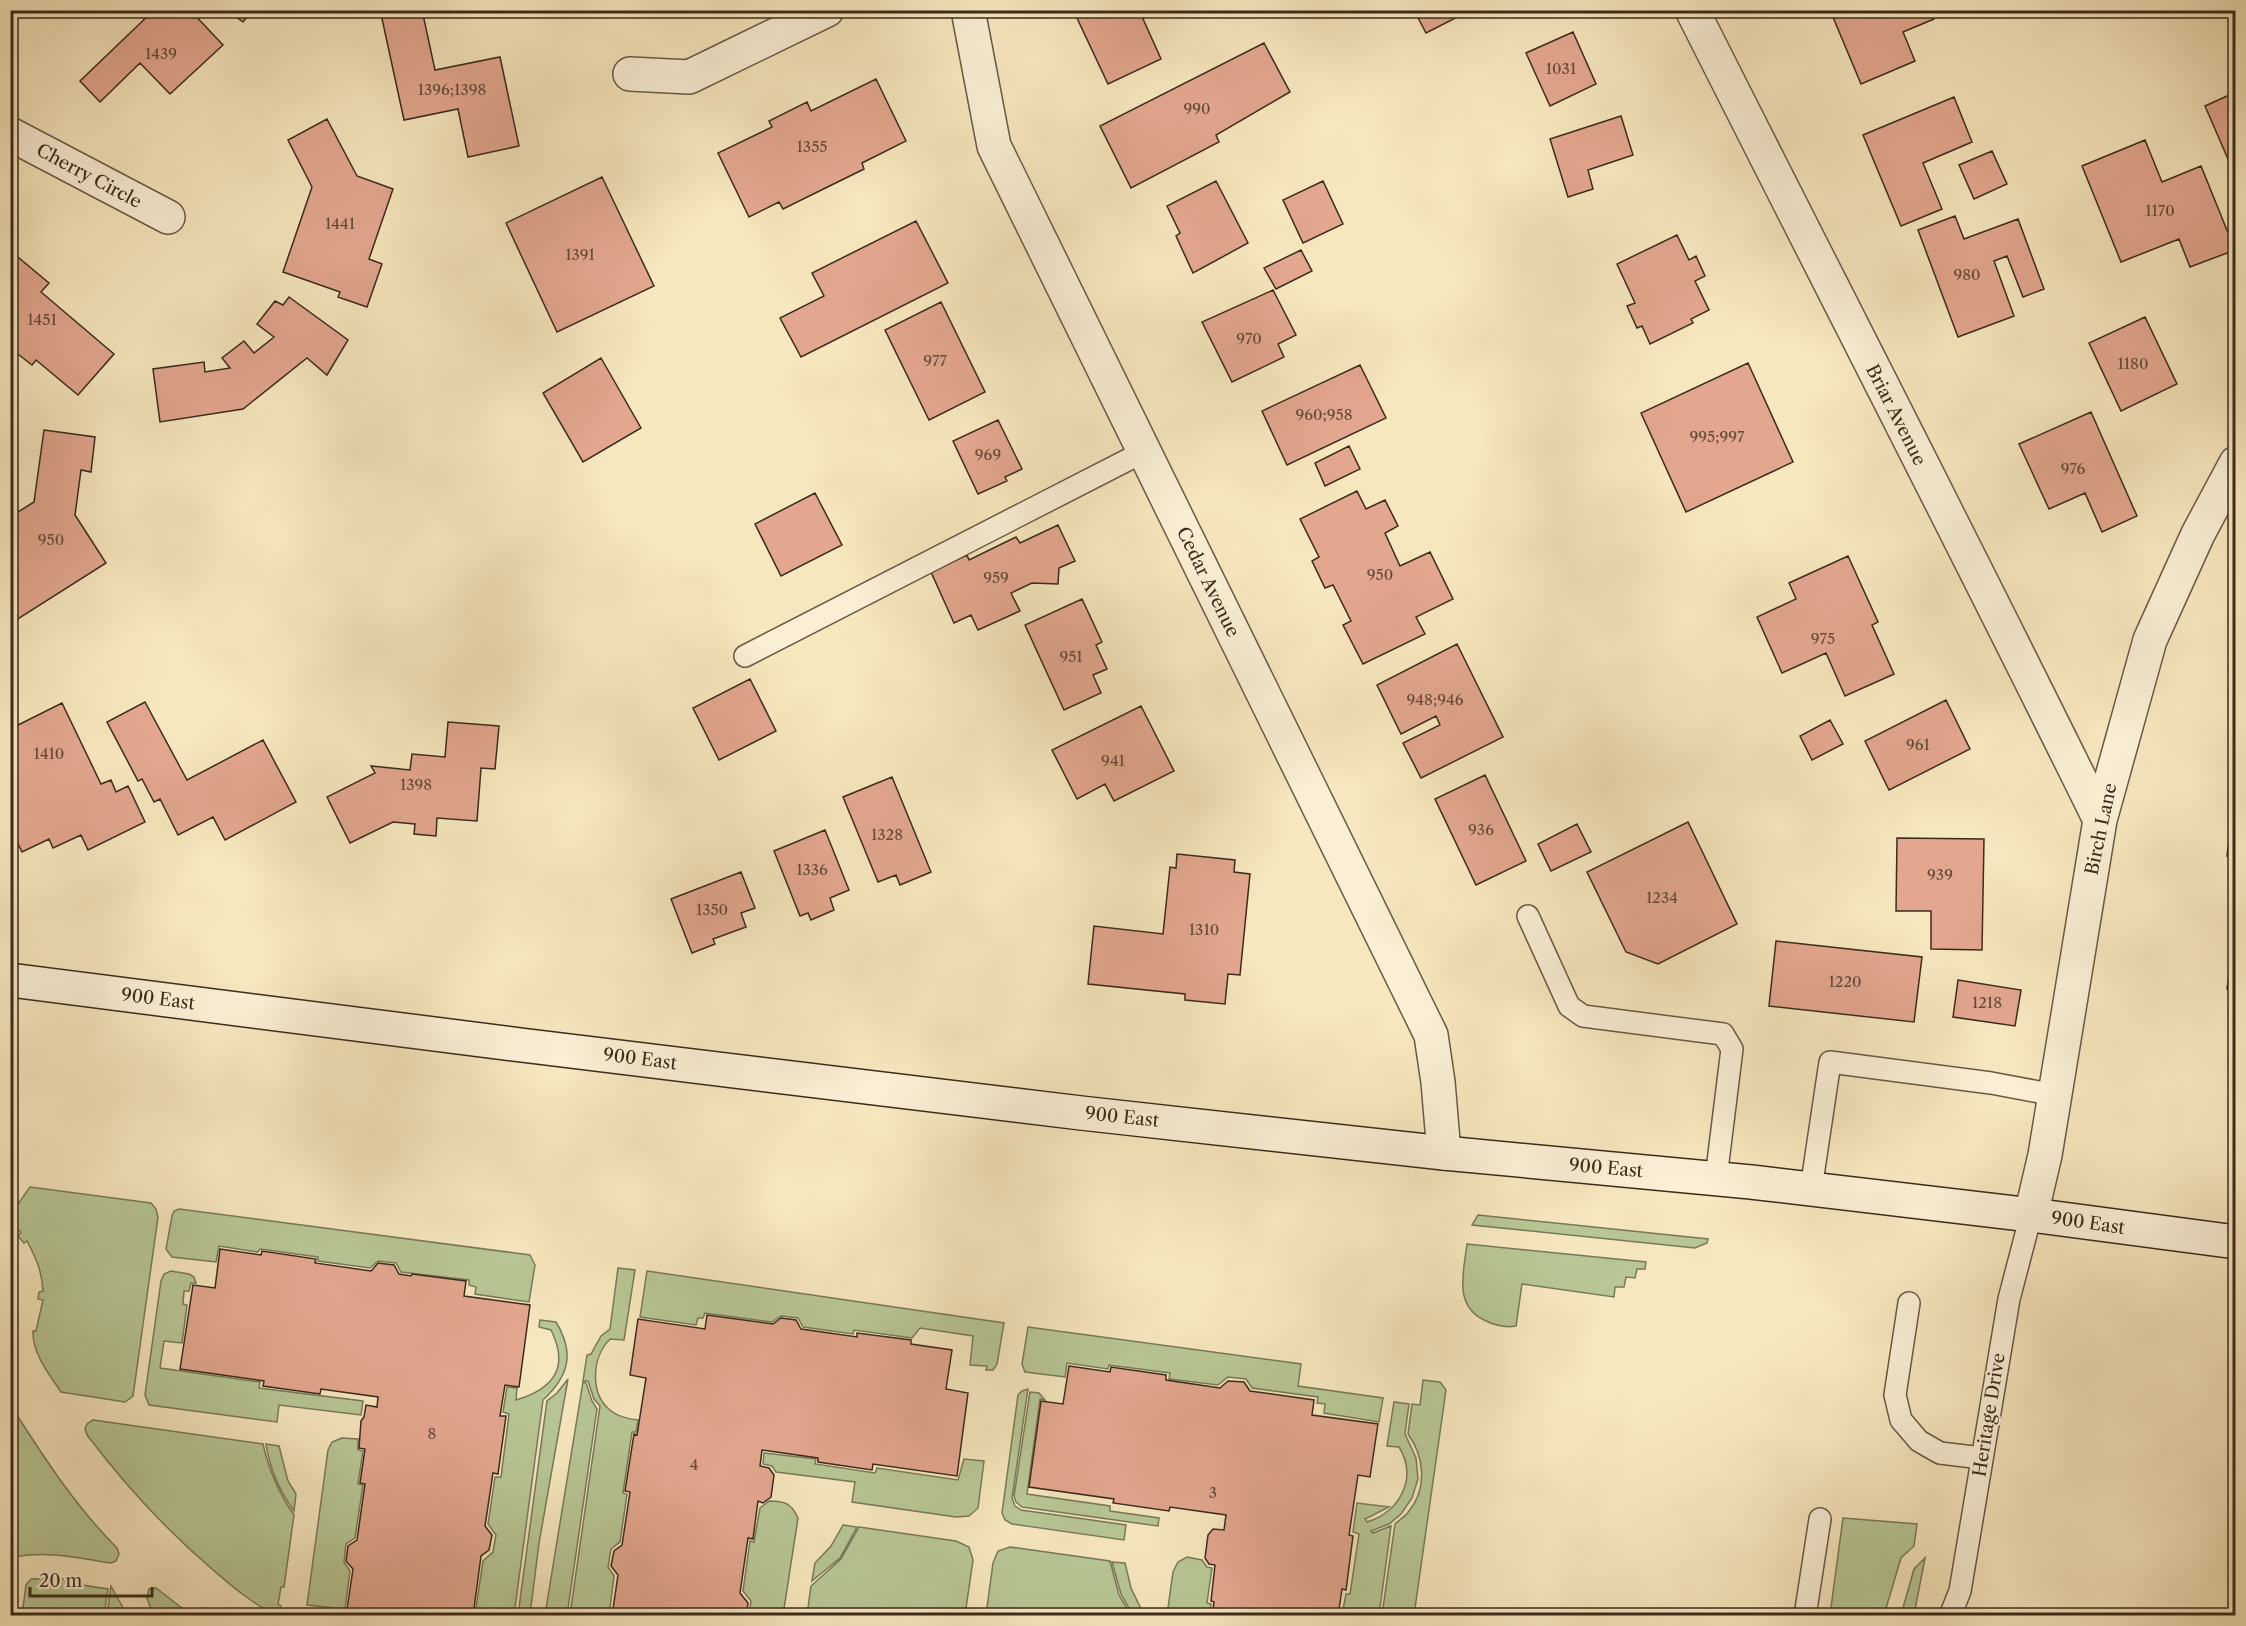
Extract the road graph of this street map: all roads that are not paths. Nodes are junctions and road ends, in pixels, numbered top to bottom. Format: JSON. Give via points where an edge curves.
{"nodes":[{"id":1,"x":827,"y":10,"type":"edge"},
{"id":2,"x":968,"y":10,"type":"edge"},
{"id":3,"x":1692,"y":10,"type":"edge"},
{"id":4,"x":630,"y":74,"type":"dead end"},
{"id":5,"x":10,"y":134,"type":"edge"},
{"id":6,"x":168,"y":218,"type":"dead end"},
{"id":7,"x":1145,"y":451,"type":"junction"},
{"id":8,"x":2235,"y":464,"type":"edge"},
{"id":9,"x":745,"y":656,"type":"dead end"},
{"id":10,"x":2100,"y":820,"type":"junction"},
{"id":11,"x":1528,"y":916,"type":"dead end"},
{"id":12,"x":10,"y":980,"type":"edge"},
{"id":13,"x":2055,"y":1095,"type":"junction"},
{"id":14,"x":1444,"y":1153,"type":"junction"},
{"id":15,"x":1716,"y":1178,"type":"junction"},
{"id":16,"x":1812,"y":1189,"type":"junction"},
{"id":17,"x":2031,"y":1215,"type":"junction"},
{"id":18,"x":2235,"y":1242,"type":"edge"},
{"id":19,"x":1909,"y":1303,"type":"dead end"},
{"id":20,"x":1982,"y":1458,"type":"junction"},
{"id":21,"x":1820,"y":1519,"type":"dead end"},
{"id":22,"x":1806,"y":1616,"type":"edge"},
{"id":23,"x":1950,"y":1616,"type":"edge"}],
"edges":[{"from":1,"to":4,"type":"street","via":[[688,77]]},
{"from":2,"to":7,"type":"street","name":"Cedar Avenue","via":[[994,146]]},
{"from":3,"to":10,"type":"street","name":"Briar Avenue"},
{"from":5,"to":6,"type":"street","name":"Cherry Circle"},
{"from":7,"to":9,"type":"lane"},
{"from":7,"to":14,"type":"street","name":"Cedar Avenue","via":[[1431,1035]]},
{"from":8,"to":10,"type":"street","name":"Birch Lane","via":[[2150,640]]},
{"from":10,"to":13,"type":"street","name":"Birch Lane"},
{"from":11,"to":15,"type":"lane","via":[[1569,1006],[1583,1016],[1723,1034],[1732,1050]]},
{"from":12,"to":14,"type":"street","name":"900 East","via":[[1058,1110]]},
{"from":13,"to":16,"type":"lane","via":[[1830,1062]]},
{"from":13,"to":17,"type":"street","name":"Birch Lane"},
{"from":14,"to":15,"type":"street","name":"900 East"},
{"from":15,"to":16,"type":"street","name":"900 East"},
{"from":16,"to":17,"type":"street","name":"900 East"},
{"from":17,"to":18,"type":"street","name":"900 East"},
{"from":17,"to":20,"type":"lane","name":"Heritage Drive","via":[[2009,1299]]},
{"from":19,"to":20,"type":"lane","via":[[1895,1395],[1901,1420],[1919,1441],[1940,1453]]},
{"from":20,"to":23,"type":"lane","name":"Heritage Drive","via":[[1960,1591]]},
{"from":21,"to":22,"type":"lane"}]}
